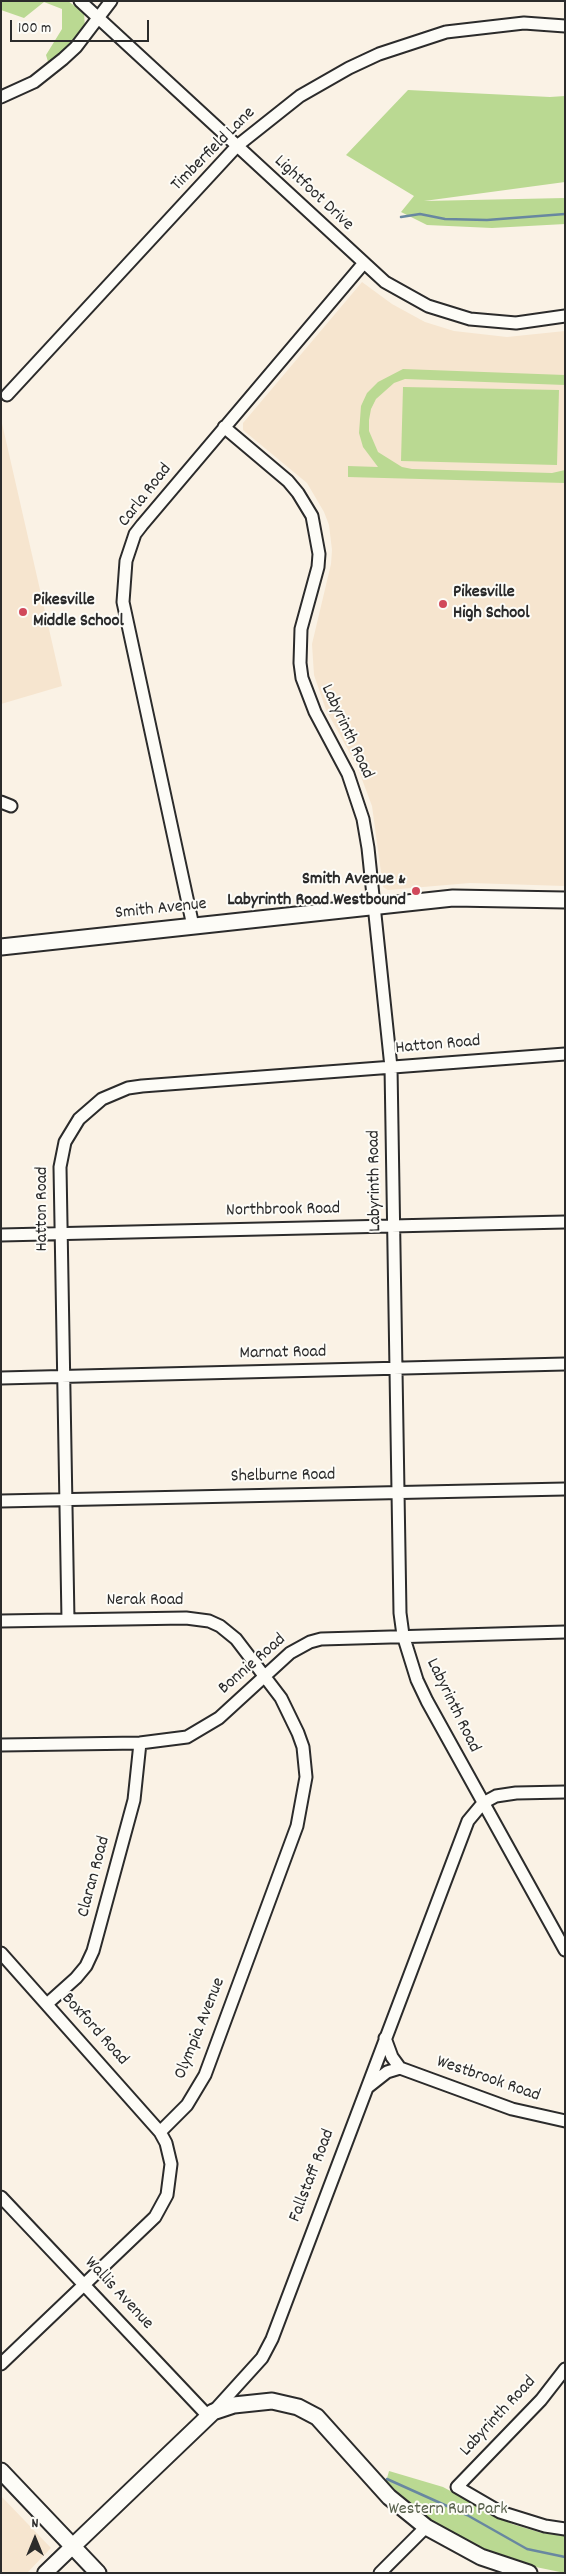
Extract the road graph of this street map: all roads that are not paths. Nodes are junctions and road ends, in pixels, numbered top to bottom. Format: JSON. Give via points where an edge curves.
{"nodes":[{"id":1,"x":80,"y":1,"type":"edge"},
{"id":2,"x":111,"y":1,"type":"edge"},
{"id":3,"x":100,"y":18,"type":"junction"},
{"id":4,"x":565,"y":26,"type":"edge"},
{"id":5,"x":1,"y":97,"type":"edge"},
{"id":6,"x":237,"y":146,"type":"junction"},
{"id":7,"x":363,"y":264,"type":"junction"},
{"id":8,"x":565,"y":316,"type":"edge"},
{"id":9,"x":7,"y":394,"type":"dead end"},
{"id":10,"x":224,"y":428,"type":"junction"},
{"id":11,"x":565,"y":900,"type":"edge"},
{"id":12,"x":374,"y":905,"type":"junction"},
{"id":13,"x":193,"y":926,"type":"junction"},
{"id":14,"x":2,"y":950,"type":"edge"},
{"id":15,"x":565,"y":1054,"type":"edge"},
{"id":16,"x":391,"y":1067,"type":"junction"},
{"id":17,"x":565,"y":1222,"type":"edge"},
{"id":18,"x":395,"y":1226,"type":"junction"},
{"id":19,"x":61,"y":1234,"type":"junction"},
{"id":20,"x":1,"y":1235,"type":"edge"},
{"id":21,"x":565,"y":1364,"type":"edge"},
{"id":22,"x":397,"y":1368,"type":"junction"},
{"id":23,"x":64,"y":1377,"type":"junction"},
{"id":24,"x":1,"y":1378,"type":"edge"},
{"id":25,"x":565,"y":1489,"type":"edge"},
{"id":26,"x":399,"y":1492,"type":"junction"},
{"id":27,"x":66,"y":1500,"type":"junction"},
{"id":28,"x":1,"y":1501,"type":"edge"},
{"id":29,"x":68,"y":1620,"type":"junction"},
{"id":30,"x":1,"y":1621,"type":"edge"},
{"id":31,"x":565,"y":1632,"type":"edge"},
{"id":32,"x":404,"y":1635,"type":"junction"},
{"id":33,"x":265,"y":1675,"type":"junction"},
{"id":34,"x":140,"y":1743,"type":"junction"},
{"id":35,"x":1,"y":1745,"type":"edge"},
{"id":36,"x":565,"y":1792,"type":"edge"},
{"id":37,"x":483,"y":1803,"type":"junction"},
{"id":38,"x":565,"y":1950,"type":"edge"},
{"id":39,"x":1,"y":1953,"type":"edge"},
{"id":40,"x":47,"y":2004,"type":"junction"},
{"id":41,"x":385,"y":2038,"type":"junction"},
{"id":42,"x":400,"y":2068,"type":"junction"},
{"id":43,"x":366,"y":2089,"type":"junction"},
{"id":44,"x":565,"y":2121,"type":"edge"},
{"id":45,"x":160,"y":2132,"type":"junction"},
{"id":46,"x":1,"y":2197,"type":"edge"},
{"id":47,"x":84,"y":2284,"type":"junction"},
{"id":48,"x":1,"y":2364,"type":"edge"},
{"id":49,"x":565,"y":2369,"type":"edge"},
{"id":50,"x":211,"y":2414,"type":"junction"},
{"id":51,"x":1,"y":2472,"type":"edge"},
{"id":52,"x":426,"y":2527,"type":"junction"},
{"id":53,"x":565,"y":2529,"type":"edge"},
{"id":54,"x":73,"y":2546,"type":"junction"},
{"id":55,"x":45,"y":2573,"type":"edge"},
{"id":56,"x":98,"y":2573,"type":"edge"},
{"id":57,"x":380,"y":2573,"type":"edge"},
{"id":58,"x":529,"y":2573,"type":"edge"}],
"edges":[{"from":1,"to":3,"type":"street","name":"Lightfoot Drive"},
{"from":2,"to":3,"type":"street"},
{"from":3,"to":5,"type":"street","via":[[76,48],[48,72]]},
{"from":3,"to":6,"type":"street","name":"Lightfoot Drive"},
{"from":4,"to":6,"type":"street","name":"Timberfield Lane","via":[[524,23],[475,27],[411,42],[349,68],[300,96]]},
{"from":6,"to":7,"type":"street","name":"Lightfoot Drive"},
{"from":6,"to":9,"type":"street","name":"Timberfield Lane"},
{"from":7,"to":8,"type":"street","name":"Lightfoot Drive","via":[[409,297],[451,315],[487,322],[516,323]]},
{"from":7,"to":10,"type":"street","name":"Carla Road"},
{"from":10,"to":12,"type":"street","name":"Labyrinth Road","via":[[288,481],[306,504],[316,528],[318,568],[301,630],[301,670],[314,712],[356,794],[368,848]]},
{"from":10,"to":13,"type":"street","name":"Carla Road","via":[[135,534],[123,582],[124,602]]},
{"from":11,"to":12,"type":"main road","name":"Smith Avenue","via":[[460,898]]},
{"from":12,"to":13,"type":"main road","name":"Smith Avenue"},
{"from":12,"to":16,"type":"street","name":"Labyrinth Road"},
{"from":13,"to":14,"type":"main road","name":"Smith Avenue"},
{"from":15,"to":16,"type":"street","name":"Hatton Road"},
{"from":16,"to":18,"type":"street","name":"Labyrinth Road"},
{"from":16,"to":19,"type":"street","name":"Hatton Road","via":[[142,1086],[115,1092],[79,1119],[65,1142],[60,1167]]},
{"from":17,"to":18,"type":"street","name":"Northbrook Road"},
{"from":18,"to":19,"type":"street","name":"Northbrook Road"},
{"from":18,"to":22,"type":"street","name":"Labyrinth Road"},
{"from":19,"to":20,"type":"street","name":"Northbrook Road"},
{"from":19,"to":23,"type":"street","name":"Hatton Road"},
{"from":21,"to":22,"type":"street","name":"Marnat Road"},
{"from":22,"to":23,"type":"street","name":"Marnat Road"},
{"from":22,"to":26,"type":"street","name":"Labyrinth Road"},
{"from":23,"to":24,"type":"street","name":"Marnat Road"},
{"from":23,"to":27,"type":"street","name":"Hatton Road"},
{"from":25,"to":26,"type":"street","name":"Shelburne Road"},
{"from":26,"to":27,"type":"street","name":"Shelburne Road"},
{"from":26,"to":32,"type":"street","name":"Labyrinth Road","via":[[400,1613]]},
{"from":27,"to":28,"type":"street","name":"Shelburne Road"},
{"from":27,"to":29,"type":"street","name":"Hatton Road"},
{"from":29,"to":30,"type":"street","name":"Nerak Road"},
{"from":29,"to":33,"type":"street","name":"Nerak Road","via":[[186,1618],[208,1621],[231,1635]]},
{"from":31,"to":32,"type":"street","name":"Bonnie Road"},
{"from":32,"to":33,"type":"street","name":"Bonnie Road","via":[[315,1641],[290,1653]]},
{"from":32,"to":37,"type":"street","name":"Labyrinth Road","via":[[414,1672],[427,1701]]},
{"from":33,"to":34,"type":"street","name":"Bonnie Road","via":[[219,1718],[198,1732],[175,1740]]},
{"from":33,"to":45,"type":"street","name":"Olympia Avenue","via":[[291,1716],[303,1748],[306,1777],[302,1810],[205,2075],[187,2105]]},
{"from":34,"to":35,"type":"street","name":"Bonnie Road"},
{"from":34,"to":40,"type":"street","name":"Claran Road","via":[[134,1800],[93,1951],[76,1978]]},
{"from":36,"to":37,"type":"street","via":[[506,1794]]},
{"from":37,"to":38,"type":"street","name":"Labyrinth Road"},
{"from":37,"to":41,"type":"street","name":"Fallstaff Road","via":[[462,1833]]},
{"from":39,"to":40,"type":"street","name":"Boxford Road"},
{"from":40,"to":45,"type":"street","name":"Boxford Road"},
{"from":41,"to":42,"type":"street"},
{"from":41,"to":43,"type":"street","name":"Fallstaff Road"},
{"from":42,"to":43,"type":"street","via":[[387,2072]]},
{"from":42,"to":44,"type":"street","name":"Westbrook Road","via":[[512,2109]]},
{"from":43,"to":50,"type":"street","name":"Fallstaff Road","via":[[272,2339],[262,2358]]},
{"from":45,"to":47,"type":"street","via":[[171,2164],[162,2206],[147,2226]]},
{"from":46,"to":47,"type":"street","name":"Wallis Avenue"},
{"from":47,"to":48,"type":"street"},
{"from":47,"to":50,"type":"street","name":"Wallis Avenue"},
{"from":49,"to":53,"type":"street","name":"Labyrinth Road","via":[[541,2400],[457,2487],[500,2512]]},
{"from":50,"to":52,"type":"main road","via":[[234,2405],[262,2401],[290,2404],[308,2412],[325,2424],[389,2497]]},
{"from":50,"to":54,"type":"main road","name":"Fallstaff Road"},
{"from":51,"to":54,"type":"main road"},
{"from":52,"to":57,"type":"street"},
{"from":52,"to":58,"type":"main road","via":[[481,2557]]},
{"from":54,"to":55,"type":"street","name":"Fallstaff Road"},
{"from":54,"to":56,"type":"main road"}]}
